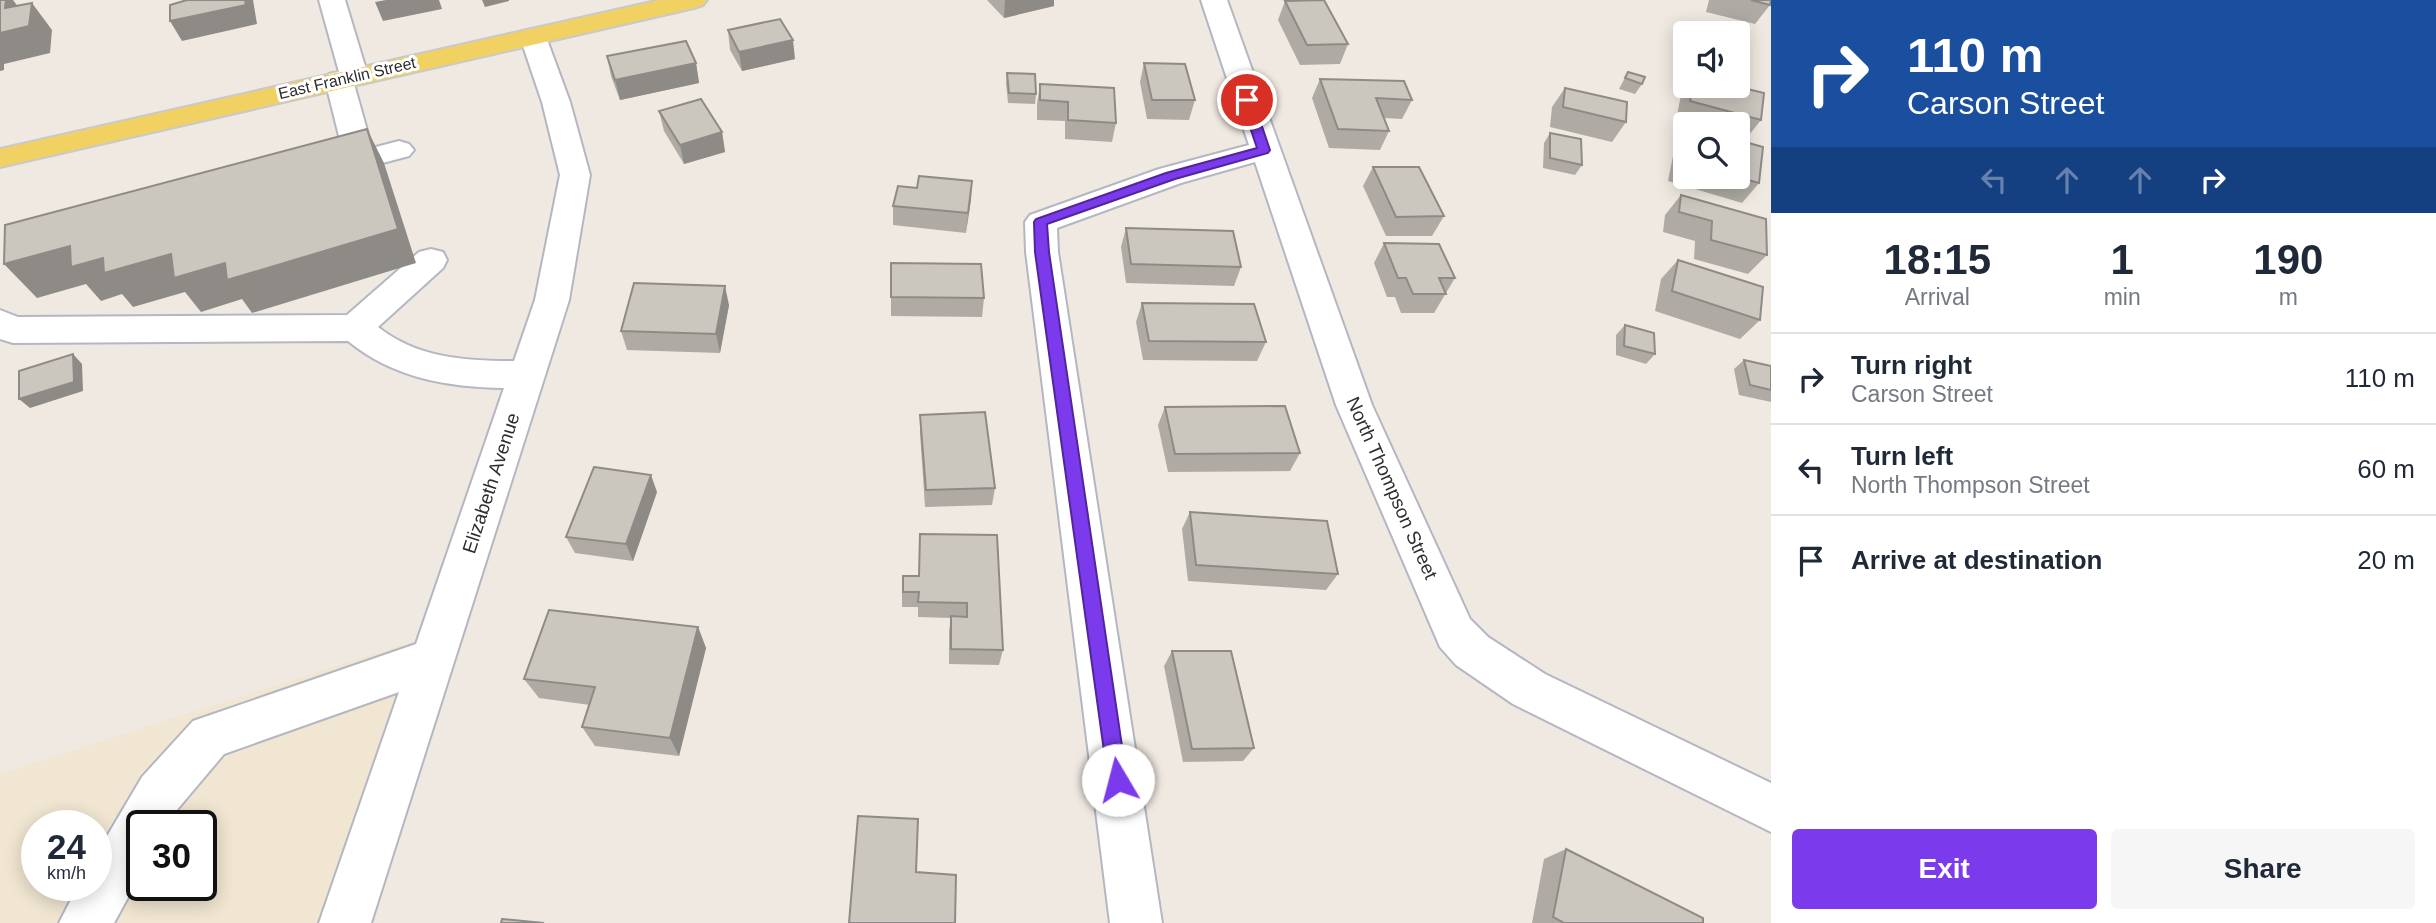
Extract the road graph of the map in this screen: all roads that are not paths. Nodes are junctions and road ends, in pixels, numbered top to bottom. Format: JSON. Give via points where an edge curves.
{"nodes":[{"id":1,"x":332,"y":0,"type":"edge"},
{"id":2,"x":694,"y":0,"type":"edge"},
{"id":3,"x":1214,"y":0,"type":"edge"},
{"id":4,"x":533,"y":37,"type":"junction"},
{"id":5,"x":346,"y":78,"type":"junction"},
{"id":6,"x":399,"y":150,"type":"dead end"},
{"id":7,"x":1264,"y":150,"type":"junction"},
{"id":8,"x":0,"y":158,"type":"edge"},
{"id":9,"x":431,"y":260,"type":"dead end"},
{"id":10,"x":0,"y":323,"type":"edge"},
{"id":11,"x":355,"y":328,"type":"junction"},
{"id":12,"x":527,"y":375,"type":"junction"},
{"id":13,"x":433,"y":659,"type":"junction"},
{"id":14,"x":1771,"y":808,"type":"edge"},
{"id":15,"x":85,"y":923,"type":"edge"},
{"id":16,"x":345,"y":923,"type":"edge"},
{"id":17,"x":1136,"y":923,"type":"edge"}],
"edges":[{"from":1,"to":5,"type":"street"},
{"from":2,"to":4,"type":"main road","name":"East Franklin Street"},
{"from":3,"to":7,"type":"street","name":"North Thompson Street"},
{"from":4,"to":5,"type":"main road","name":"East Franklin Street"},
{"from":4,"to":12,"type":"street","name":"Elizabeth Avenue","via":[[575,175],[552,300]]},
{"from":5,"to":6,"type":"street","via":[[360,160]]},
{"from":5,"to":8,"type":"main road","name":"East Franklin Street"},
{"from":7,"to":14,"type":"street","name":"North Thompson Street","via":[[1354,405],[1455,633],[1472,651],[1529,689]]},
{"from":7,"to":17,"type":"street","via":[[1170,176],[1041,222]]},
{"from":9,"to":11,"type":"street"},
{"from":10,"to":11,"type":"street","via":[[13,330]]},
{"from":11,"to":12,"type":"street","via":[[387,352],[441,370]]},
{"from":12,"to":13,"type":"street","name":"Elizabeth Avenue"},
{"from":13,"to":15,"type":"street","via":[[209,737],[159,794]]},
{"from":13,"to":16,"type":"street","name":"Elizabeth Avenue"}]}
